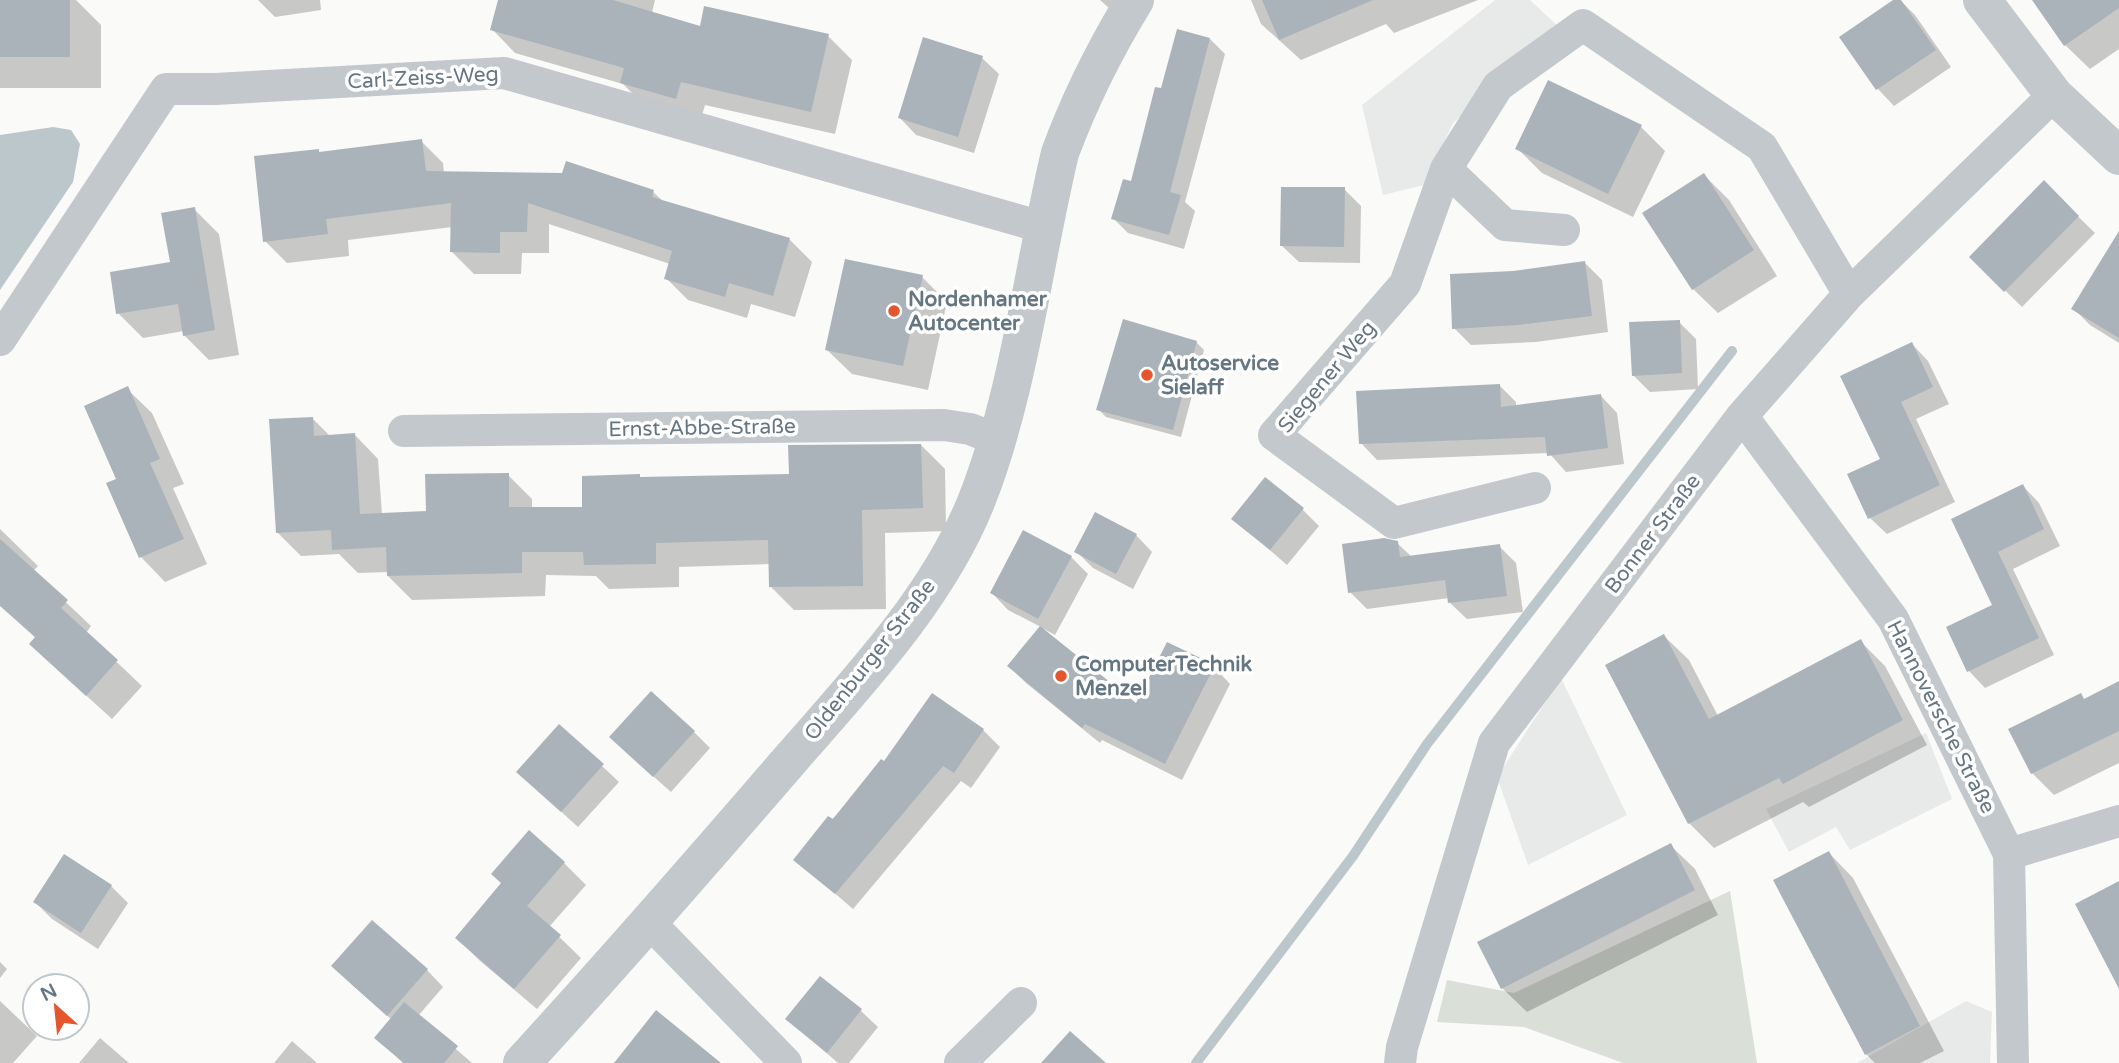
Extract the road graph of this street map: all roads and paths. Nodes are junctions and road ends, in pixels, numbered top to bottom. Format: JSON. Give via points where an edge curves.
{"nodes":[{"id":1,"x":1135,"y":0,"type":"edge"},
{"id":2,"x":1982,"y":0,"type":"edge"},
{"id":3,"x":2054,"y":96,"type":"junction"},
{"id":4,"x":2119,"y":156,"type":"edge"},
{"id":5,"x":1446,"y":169,"type":"junction"},
{"id":6,"x":1042,"y":227,"type":"junction"},
{"id":7,"x":1564,"y":230,"type":"dead end"},
{"id":8,"x":1849,"y":294,"type":"junction"},
{"id":9,"x":0,"y":340,"type":"edge"},
{"id":10,"x":1742,"y":416,"type":"junction"},
{"id":11,"x":404,"y":431,"type":"dead end"},
{"id":12,"x":998,"y":440,"type":"junction"},
{"id":13,"x":1535,"y":488,"type":"dead end"},
{"id":14,"x":2119,"y":821,"type":"edge"},
{"id":15,"x":2009,"y":854,"type":"junction"},
{"id":16,"x":650,"y":923,"type":"junction"},
{"id":17,"x":1021,"y":1003,"type":"dead end"},
{"id":18,"x":522,"y":1063,"type":"edge"},
{"id":19,"x":786,"y":1063,"type":"edge"},
{"id":20,"x":960,"y":1063,"type":"edge"},
{"id":21,"x":1400,"y":1063,"type":"edge"},
{"id":22,"x":2013,"y":1063,"type":"edge"}],
"edges":[{"from":1,"to":6,"type":"street","name":"Oldenburger Straße","via":[[1076,109]]},
{"from":2,"to":3,"type":"street"},
{"from":3,"to":4,"type":"street"},
{"from":3,"to":8,"type":"street","name":"Bonner Straße"},
{"from":5,"to":7,"type":"street","via":[[1505,225]]},
{"from":5,"to":8,"type":"street","name":"Siegener Weg","via":[[1498,86],[1583,25],[1762,146]]},
{"from":5,"to":13,"type":"street","name":"Siegener Weg","via":[[1405,284],[1274,435],[1394,523]]},
{"from":6,"to":9,"type":"street","name":"Carl-Zeiss-Weg","via":[[504,73],[166,89]]},
{"from":6,"to":12,"type":"street","name":"Oldenburger Straße"},
{"from":8,"to":10,"type":"street","name":"Bonner Straße"},
{"from":10,"to":15,"type":"street","name":"Hannoversche Straße","via":[[1893,619]]},
{"from":10,"to":21,"type":"street","name":"Bonner Straße","via":[[1494,743]]},
{"from":11,"to":12,"type":"street","name":"Ernst-Abbe-Straße","via":[[944,425]]},
{"from":12,"to":16,"type":"street","name":"Oldenburger Straße","via":[[975,503],[925,596]]},
{"from":14,"to":15,"type":"street"},
{"from":15,"to":22,"type":"street","name":"Hannoversche Straße"},
{"from":16,"to":18,"type":"street","name":"Oldenburger Straße"},
{"from":16,"to":19,"type":"street"},
{"from":17,"to":20,"type":"street"}]}
